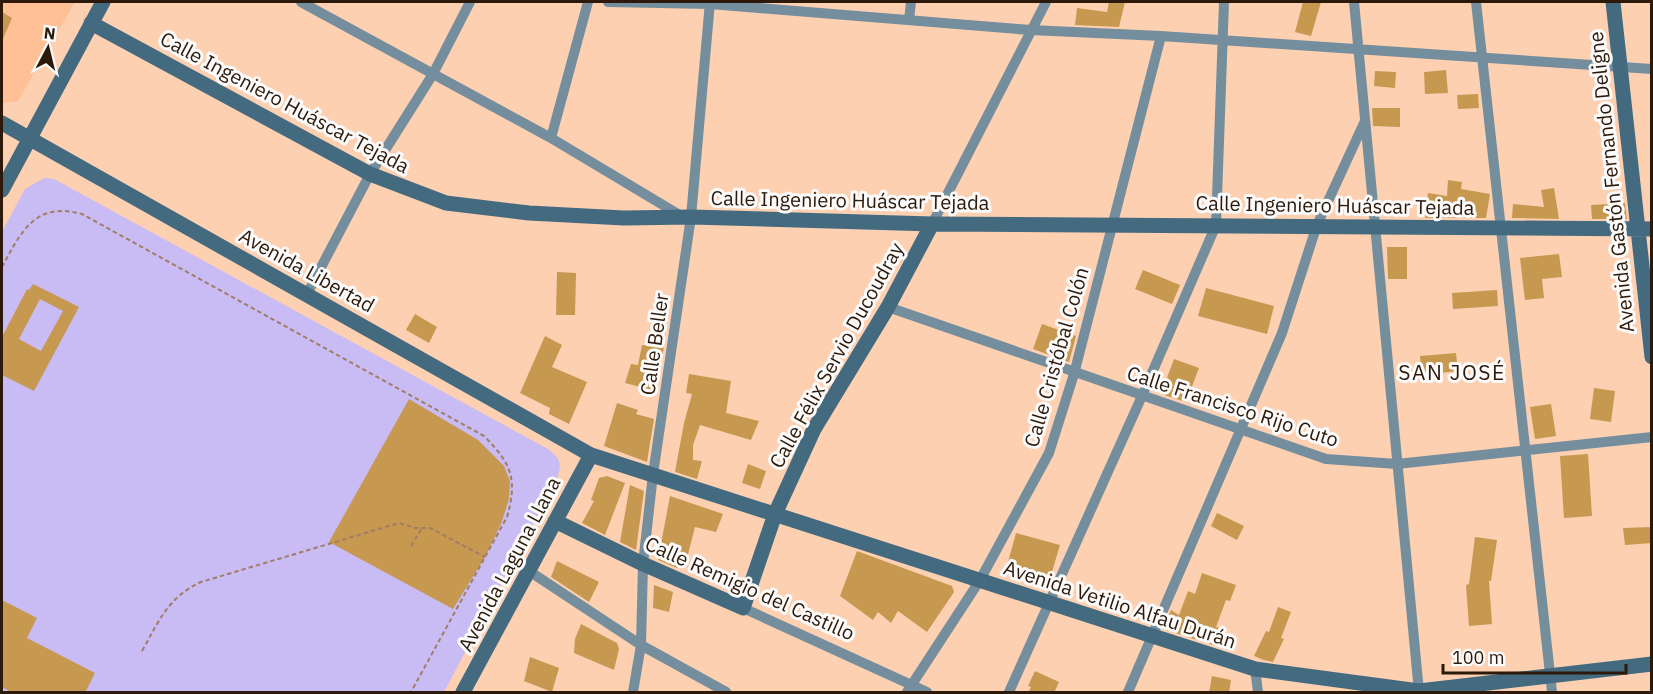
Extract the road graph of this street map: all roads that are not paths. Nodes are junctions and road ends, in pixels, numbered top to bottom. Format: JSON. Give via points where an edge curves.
{"nodes":[{"id":1,"x":103,"y":2,"type":"edge"},
{"id":2,"x":301,"y":2,"type":"edge"},
{"id":3,"x":470,"y":2,"type":"edge"},
{"id":4,"x":588,"y":2,"type":"edge"},
{"id":5,"x":608,"y":2,"type":"edge"},
{"id":6,"x":911,"y":2,"type":"edge"},
{"id":7,"x":1046,"y":2,"type":"edge"},
{"id":8,"x":1224,"y":2,"type":"edge"},
{"id":9,"x":1354,"y":2,"type":"edge"},
{"id":10,"x":1476,"y":2,"type":"edge"},
{"id":11,"x":1613,"y":2,"type":"edge"},
{"id":12,"x":710,"y":3,"type":"edge"},
{"id":13,"x":909,"y":20,"type":"junction"},
{"id":14,"x":91,"y":23,"type":"junction"},
{"id":15,"x":1030,"y":30,"type":"junction"},
{"id":16,"x":1161,"y":36,"type":"junction"},
{"id":17,"x":1224,"y":42,"type":"junction"},
{"id":18,"x":1359,"y":51,"type":"junction"},
{"id":19,"x":1481,"y":59,"type":"junction"},
{"id":20,"x":1621,"y":68,"type":"junction"},
{"id":21,"x":1652,"y":69,"type":"edge"},
{"id":22,"x":433,"y":74,"type":"junction"},
{"id":23,"x":2,"y":123,"type":"edge"},
{"id":24,"x":1365,"y":123,"type":"junction"},
{"id":25,"x":29,"y":138,"type":"junction"},
{"id":26,"x":551,"y":138,"type":"junction"},
{"id":27,"x":370,"y":174,"type":"junction"},
{"id":28,"x":2,"y":190,"type":"edge"},
{"id":29,"x":687,"y":217,"type":"junction"},
{"id":30,"x":932,"y":224,"type":"junction"},
{"id":31,"x":1111,"y":225,"type":"junction"},
{"id":32,"x":1215,"y":225,"type":"junction"},
{"id":33,"x":1317,"y":225,"type":"junction"},
{"id":34,"x":1373,"y":225,"type":"junction"},
{"id":35,"x":1499,"y":228,"type":"junction"},
{"id":36,"x":1644,"y":229,"type":"edge"},
{"id":37,"x":307,"y":294,"type":"junction"},
{"id":38,"x":888,"y":307,"type":"junction"},
{"id":39,"x":1652,"y":357,"type":"edge"},
{"id":40,"x":1074,"y":374,"type":"junction"},
{"id":41,"x":1142,"y":396,"type":"junction"},
{"id":42,"x":1239,"y":429,"type":"junction"},
{"id":43,"x":1652,"y":437,"type":"edge"},
{"id":44,"x":1525,"y":451,"type":"junction"},
{"id":45,"x":591,"y":455,"type":"junction"},
{"id":46,"x":1397,"y":464,"type":"junction"},
{"id":47,"x":653,"y":474,"type":"junction"},
{"id":48,"x":775,"y":514,"type":"junction"},
{"id":49,"x":555,"y":521,"type":"junction"},
{"id":50,"x":643,"y":564,"type":"junction"},
{"id":51,"x":529,"y":571,"type":"junction"},
{"id":52,"x":980,"y":580,"type":"junction"},
{"id":53,"x":1049,"y":604,"type":"junction"},
{"id":54,"x":743,"y":608,"type":"junction"},
{"id":55,"x":1153,"y":636,"type":"junction"},
{"id":56,"x":640,"y":645,"type":"junction"},
{"id":57,"x":1652,"y":664,"type":"edge"},
{"id":58,"x":1254,"y":669,"type":"junction"},
{"id":59,"x":1550,"y":677,"type":"junction"},
{"id":60,"x":910,"y":689,"type":"edge"},
{"id":61,"x":1419,"y":692,"type":"edge"},
{"id":62,"x":463,"y":693,"type":"edge"},
{"id":63,"x":633,"y":693,"type":"edge"},
{"id":64,"x":726,"y":693,"type":"edge"},
{"id":65,"x":927,"y":693,"type":"edge"},
{"id":66,"x":1009,"y":693,"type":"edge"},
{"id":67,"x":1128,"y":693,"type":"edge"},
{"id":68,"x":1258,"y":693,"type":"edge"},
{"id":69,"x":1552,"y":693,"type":"edge"}],
"edges":[{"from":1,"to":14,"type":"main road"},
{"from":2,"to":22,"type":"street"},
{"from":3,"to":22,"type":"street"},
{"from":4,"to":26,"type":"street"},
{"from":5,"to":12,"type":"street"},
{"from":6,"to":13,"type":"street"},
{"from":7,"to":15,"type":"street","name":"Calle Félix Servio Ducoudray"},
{"from":8,"to":17,"type":"street"},
{"from":9,"to":18,"type":"street"},
{"from":10,"to":19,"type":"street"},
{"from":11,"to":20,"type":"main road","name":"Avenida Gastón Fernando Deligne"},
{"from":12,"to":13,"type":"street"},
{"from":12,"to":29,"type":"street","name":"Calle Beller"},
{"from":13,"to":15,"type":"street"},
{"from":14,"to":25,"type":"main road"},
{"from":14,"to":27,"type":"main road","name":"Calle Ingeniero Huáscar Tejada"},
{"from":15,"to":16,"type":"street"},
{"from":15,"to":30,"type":"street","name":"Calle Félix Servio Ducoudray"},
{"from":16,"to":17,"type":"street"},
{"from":16,"to":31,"type":"street","name":"Calle Cristóbal Colón"},
{"from":17,"to":18,"type":"street"},
{"from":17,"to":32,"type":"street"},
{"from":18,"to":19,"type":"street"},
{"from":18,"to":24,"type":"street"},
{"from":19,"to":20,"type":"street"},
{"from":19,"to":35,"type":"street"},
{"from":20,"to":21,"type":"street"},
{"from":20,"to":36,"type":"main road","name":"Avenida Gastón Fernando Deligne"},
{"from":22,"to":26,"type":"street"},
{"from":22,"to":27,"type":"street"},
{"from":23,"to":25,"type":"main road","name":"Avenida Libertad"},
{"from":24,"to":33,"type":"street"},
{"from":24,"to":34,"type":"street"},
{"from":25,"to":28,"type":"main road"},
{"from":25,"to":37,"type":"main road","name":"Avenida Libertad"},
{"from":26,"to":29,"type":"street"},
{"from":27,"to":29,"type":"main road","name":"Calle Ingeniero Huáscar Tejada","via":[[446,203],[529,213]]},
{"from":27,"to":37,"type":"street"},
{"from":29,"to":30,"type":"main road","name":"Calle Ingeniero Huáscar Tejada"},
{"from":29,"to":47,"type":"street","name":"Calle Beller"},
{"from":30,"to":31,"type":"main road","name":"Calle Ingeniero Huáscar Tejada"},
{"from":30,"to":38,"type":"main road","name":"Calle Félix Servio Ducoudray"},
{"from":31,"to":32,"type":"main road","name":"Calle Ingeniero Huáscar Tejada"},
{"from":31,"to":40,"type":"street","name":"Calle Cristóbal Colón"},
{"from":32,"to":33,"type":"main road","name":"Calle Ingeniero Huáscar Tejada"},
{"from":32,"to":41,"type":"street"},
{"from":33,"to":34,"type":"main road","name":"Calle Ingeniero Huáscar Tejada"},
{"from":33,"to":42,"type":"street","via":[[1282,333]]},
{"from":34,"to":35,"type":"main road","name":"Calle Ingeniero Huáscar Tejada"},
{"from":34,"to":46,"type":"street"},
{"from":35,"to":36,"type":"main road","name":"Calle Ingeniero Huáscar Tejada"},
{"from":35,"to":44,"type":"street"},
{"from":36,"to":39,"type":"main road","name":"Avenida Gastón Fernando Deligne"},
{"from":37,"to":45,"type":"main road","name":"Avenida Libertad"},
{"from":38,"to":40,"type":"street","name":"Calle Francisco Rijo Cuto"},
{"from":38,"to":48,"type":"main road","name":"Calle Félix Servio Ducoudray","via":[[814,429]]},
{"from":40,"to":41,"type":"street","name":"Calle Francisco Rijo Cuto"},
{"from":40,"to":52,"type":"street","name":"Calle Cristóbal Colón","via":[[1049,453]]},
{"from":41,"to":42,"type":"street","name":"Calle Francisco Rijo Cuto"},
{"from":41,"to":53,"type":"street"},
{"from":42,"to":46,"type":"street","name":"Calle Francisco Rijo Cuto","via":[[1326,459]]},
{"from":42,"to":55,"type":"street"},
{"from":43,"to":44,"type":"street","name":"Calle Francisco Rijo Cuto"},
{"from":44,"to":46,"type":"street","name":"Calle Francisco Rijo Cuto"},
{"from":44,"to":59,"type":"street"},
{"from":45,"to":47,"type":"main road","name":"Avenida Vetilio Alfau Durán"},
{"from":45,"to":49,"type":"main road","name":"Avenida Laguna Llana"},
{"from":46,"to":61,"type":"street"},
{"from":47,"to":48,"type":"main road","name":"Avenida Vetilio Alfau Durán"},
{"from":47,"to":50,"type":"street","name":"Calle Beller"},
{"from":48,"to":52,"type":"main road","name":"Avenida Vetilio Alfau Durán"},
{"from":48,"to":54,"type":"main road","name":"Calle Félix Servio Ducoudray"},
{"from":49,"to":50,"type":"main road","name":"Calle Remigio del Castillo"},
{"from":49,"to":51,"type":"main road","name":"Avenida Laguna Llana"},
{"from":50,"to":54,"type":"main road","name":"Calle Remigio del Castillo"},
{"from":50,"to":56,"type":"street","name":"Calle Beller"},
{"from":51,"to":56,"type":"street"},
{"from":51,"to":62,"type":"main road","name":"Avenida Laguna Llana"},
{"from":52,"to":53,"type":"main road","name":"Avenida Vetilio Alfau Durán"},
{"from":52,"to":60,"type":"street","name":"Calle Cristóbal Colón"},
{"from":53,"to":55,"type":"main road","name":"Avenida Vetilio Alfau Durán"},
{"from":53,"to":66,"type":"street"},
{"from":54,"to":60,"type":"street","name":"Calle Remigio del Castillo"},
{"from":55,"to":58,"type":"main road","name":"Avenida Vetilio Alfau Durán"},
{"from":55,"to":67,"type":"street"},
{"from":56,"to":63,"type":"street","name":"Calle Beller"},
{"from":56,"to":64,"type":"street"},
{"from":57,"to":59,"type":"main road","name":"Avenida Vetilio Alfau Durán"},
{"from":58,"to":61,"type":"main road","name":"Avenida Vetilio Alfau Durán"},
{"from":58,"to":68,"type":"street"},
{"from":59,"to":61,"type":"main road","name":"Avenida Vetilio Alfau Durán"},
{"from":59,"to":69,"type":"street"},
{"from":60,"to":65,"type":"street","name":"Calle Remigio del Castillo"}]}
